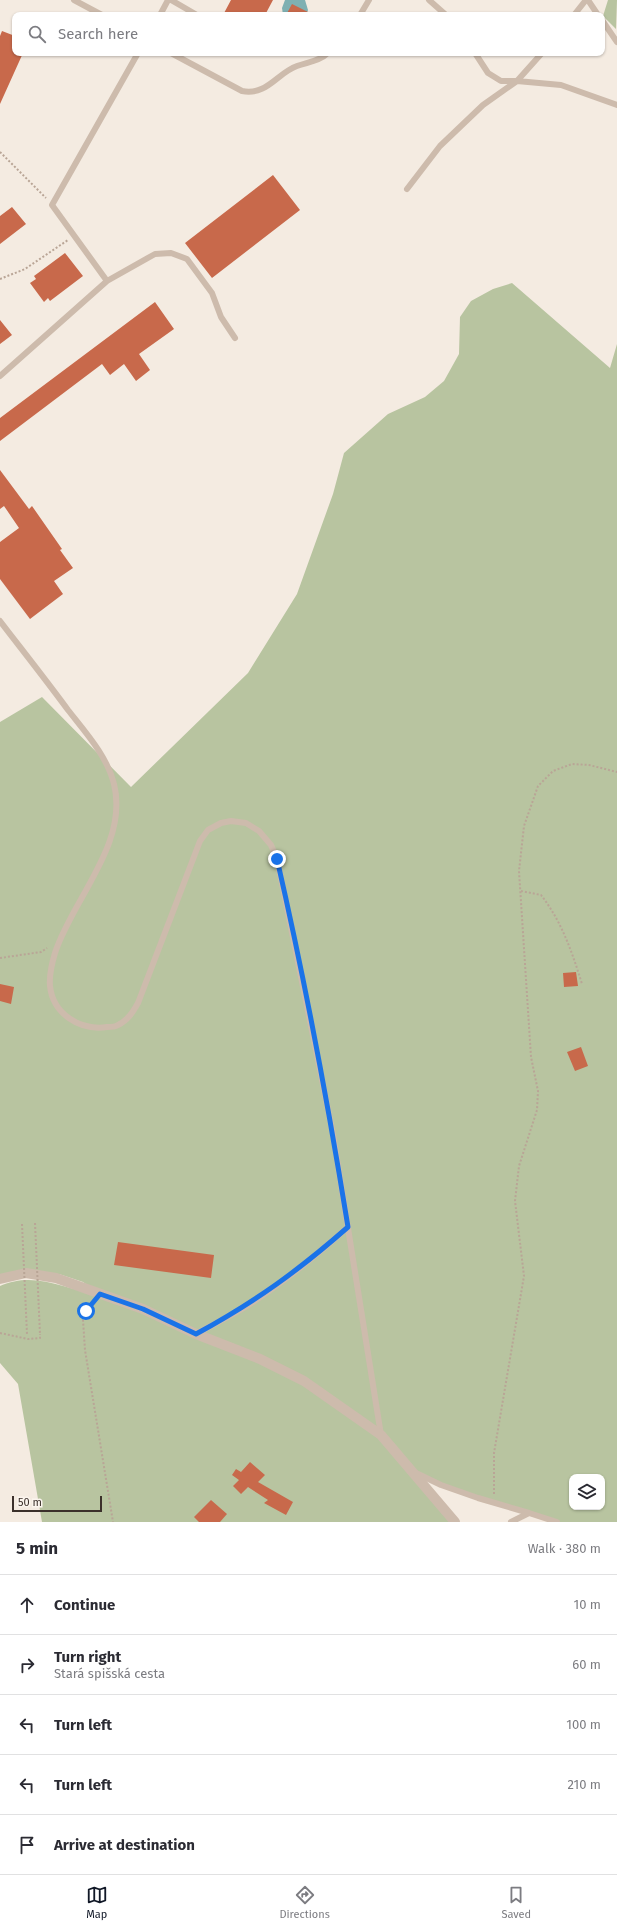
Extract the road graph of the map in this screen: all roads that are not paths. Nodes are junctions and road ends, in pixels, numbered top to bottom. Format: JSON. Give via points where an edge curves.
{"nodes":[{"id":1,"x":74,"y":0,"type":"edge"},
{"id":2,"x":170,"y":0,"type":"edge"},
{"id":3,"x":369,"y":0,"type":"edge"},
{"id":4,"x":429,"y":0,"type":"edge"},
{"id":5,"x":587,"y":0,"type":"edge"},
{"id":6,"x":96,"y":12,"type":"edge"},
{"id":7,"x":162,"y":12,"type":"edge"},
{"id":8,"x":192,"y":12,"type":"edge"},
{"id":9,"x":362,"y":12,"type":"edge"},
{"id":10,"x":443,"y":12,"type":"edge"},
{"id":11,"x":577,"y":12,"type":"edge"},
{"id":12,"x":596,"y":12,"type":"edge"},
{"id":13,"x":605,"y":24,"type":"edge"},
{"id":14,"x":617,"y":42,"type":"edge"},
{"id":15,"x":136,"y":56,"type":"edge"},
{"id":16,"x":177,"y":56,"type":"edge"},
{"id":17,"x":322,"y":56,"type":"edge"},
{"id":18,"x":477,"y":56,"type":"edge"},
{"id":19,"x":539,"y":56,"type":"edge"},
{"id":20,"x":517,"y":81,"type":"junction"},
{"id":21,"x":617,"y":105,"type":"edge"},
{"id":22,"x":407,"y":189,"type":"dead end"},
{"id":23,"x":106,"y":281,"type":"junction"},
{"id":24,"x":235,"y":338,"type":"dead end"},
{"id":25,"x":0,"y":376,"type":"edge"},
{"id":26,"x":0,"y":621,"type":"edge"},
{"id":27,"x":348,"y":1227,"type":"junction"},
{"id":28,"x":0,"y":1279,"type":"edge"},
{"id":29,"x":196,"y":1334,"type":"junction"},
{"id":30,"x":381,"y":1434,"type":"junction"},
{"id":31,"x":410,"y":1470,"type":"junction"},
{"id":32,"x":529,"y":1513,"type":"junction"},
{"id":33,"x":455,"y":1522,"type":"edge"},
{"id":34,"x":512,"y":1522,"type":"edge"},
{"id":35,"x":557,"y":1522,"type":"edge"}],
"edges":[{"from":1,"to":6,"type":"lane"},
{"from":2,"to":7,"type":"lane"},
{"from":2,"to":8,"type":"lane"},
{"from":3,"to":9,"type":"lane"},
{"from":4,"to":10,"type":"lane"},
{"from":5,"to":11,"type":"lane"},
{"from":5,"to":12,"type":"lane"},
{"from":13,"to":14,"type":"lane"},
{"from":15,"to":23,"type":"lane","via":[[52,205]]},
{"from":16,"to":17,"type":"lane","via":[[242,91],[251,93],[265,87],[296,66],[307,64]]},
{"from":18,"to":20,"type":"lane","via":[[488,72],[501,81]]},
{"from":19,"to":20,"type":"lane"},
{"from":20,"to":21,"type":"lane","via":[[560,85]]},
{"from":20,"to":22,"type":"lane","via":[[483,105],[440,146]]},
{"from":23,"to":24,"type":"lane","via":[[155,254],[171,253],[187,259],[212,293],[221,317]]},
{"from":23,"to":25,"type":"lane"},
{"from":26,"to":27,"type":"lane","via":[[97,747],[114,785],[116,799],[110,841],[102,861],[60,938],[52,963],[50,986],[57,1005],[66,1017],[80,1025],[98,1028],[117,1026],[130,1016],[138,1003],[200,841],[208,830],[231,821],[246,823],[259,831],[271,845],[277,859],[289,910],[333,1134]]},
{"from":27,"to":29,"type":"lane","via":[[276,1286]]},
{"from":27,"to":30,"type":"lane"},
{"from":28,"to":29,"type":"street","via":[[26,1273],[56,1278],[143,1309]]},
{"from":29,"to":30,"type":"street","via":[[260,1359],[304,1381]]},
{"from":30,"to":31,"type":"street"},
{"from":31,"to":32,"type":"lane","via":[[441,1485]]},
{"from":31,"to":33,"type":"street"},
{"from":32,"to":34,"type":"lane"},
{"from":32,"to":35,"type":"lane"}]}
